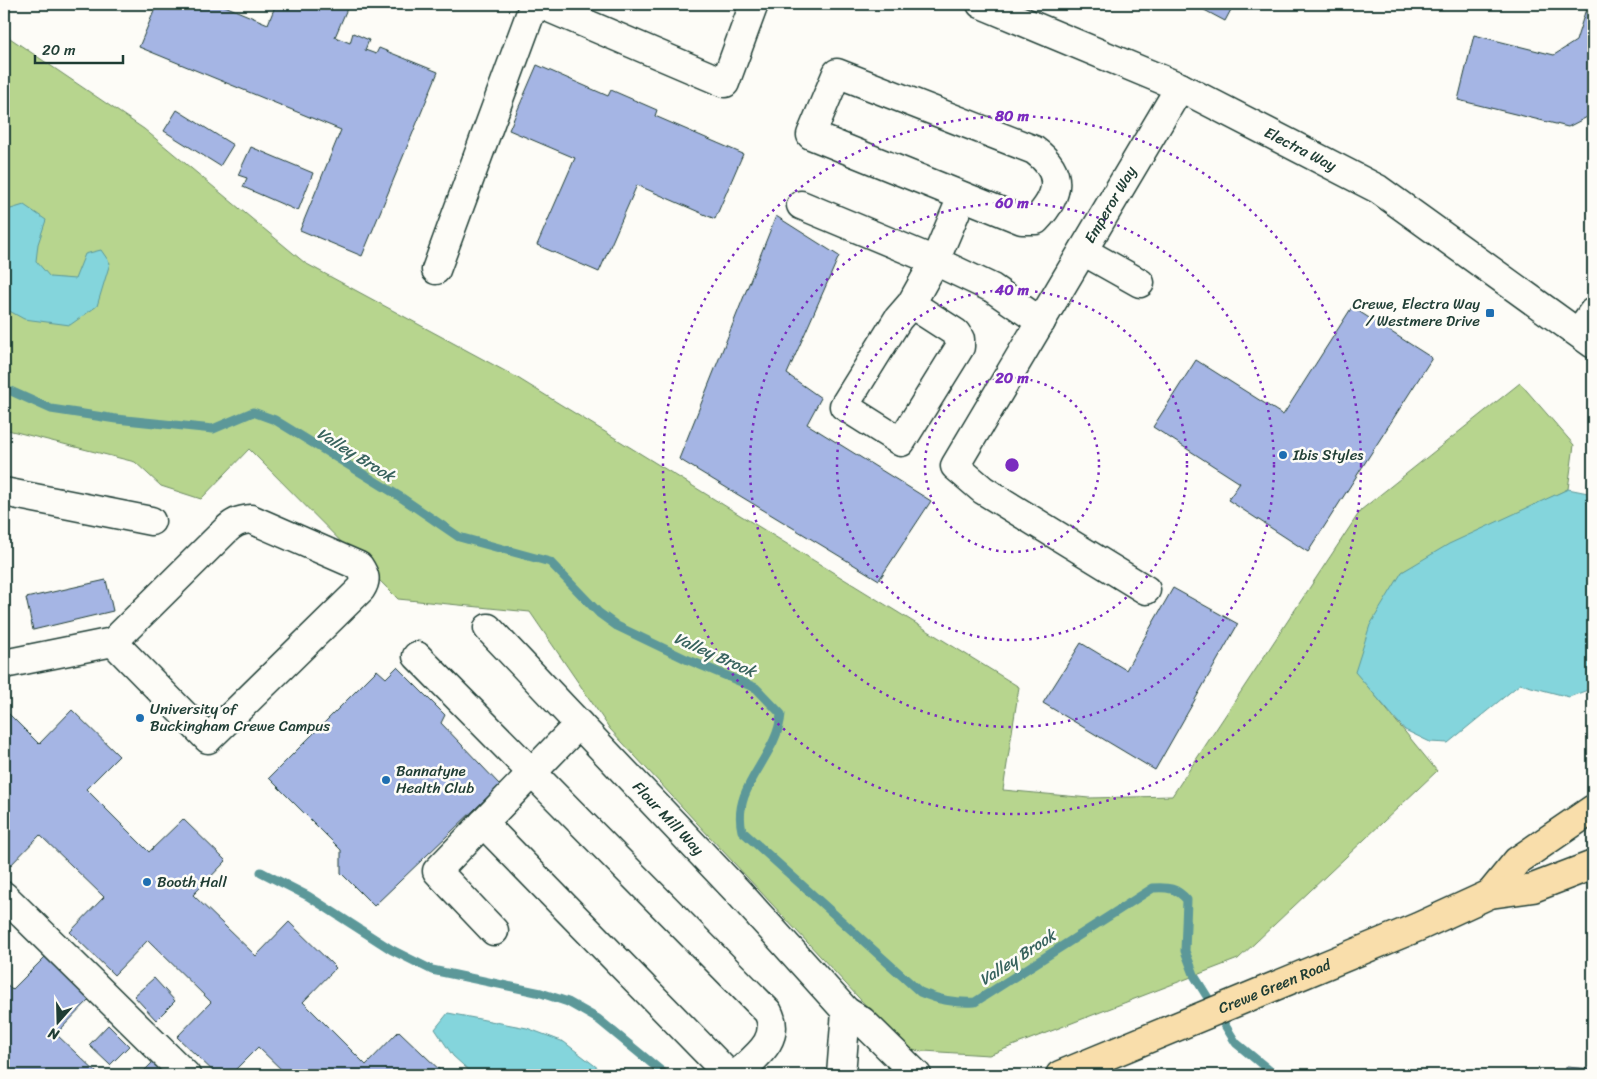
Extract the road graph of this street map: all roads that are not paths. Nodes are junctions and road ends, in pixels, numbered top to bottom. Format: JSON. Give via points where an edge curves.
{"nodes":[{"id":1,"x":534,"y":4,"type":"edge"},
{"id":2,"x":540,"y":4,"type":"edge"},
{"id":3,"x":754,"y":4,"type":"edge"},
{"id":4,"x":981,"y":4,"type":"edge"},
{"id":5,"x":1180,"y":86,"type":"junction"},
{"id":6,"x":962,"y":197,"type":"junction"},
{"id":7,"x":801,"y":205,"type":"dead end"},
{"id":8,"x":1084,"y":251,"type":"junction"},
{"id":9,"x":935,"y":261,"type":"junction"},
{"id":10,"x":436,"y":270,"type":"dead end"},
{"id":11,"x":1140,"y":283,"type":"dead end"},
{"id":12,"x":911,"y":304,"type":"junction"},
{"id":13,"x":1040,"y":322,"type":"junction"},
{"id":14,"x":1589,"y":329,"type":"edge"},
{"id":15,"x":4,"y":492,"type":"edge"},
{"id":16,"x":151,"y":521,"type":"dead end"},
{"id":17,"x":1146,"y":590,"type":"dead end"},
{"id":18,"x":488,"y":628,"type":"dead end"},
{"id":19,"x":113,"y":642,"type":"junction"},
{"id":20,"x":417,"y":656,"type":"dead end"},
{"id":21,"x":4,"y":664,"type":"edge"},
{"id":22,"x":579,"y":724,"type":"junction"},
{"id":23,"x":532,"y":773,"type":"junction"},
{"id":24,"x":1593,"y":810,"type":"edge"},
{"id":25,"x":483,"y":823,"type":"junction"},
{"id":26,"x":1593,"y":865,"type":"edge"},
{"id":27,"x":1490,"y":894,"type":"junction"},
{"id":28,"x":4,"y":896,"type":"edge"},
{"id":29,"x":494,"y":932,"type":"dead end"},
{"id":30,"x":846,"y":1011,"type":"junction"},
{"id":31,"x":1074,"y":1073,"type":"edge"},
{"id":32,"x":186,"y":1075,"type":"edge"},
{"id":33,"x":729,"y":1075,"type":"edge"},
{"id":34,"x":736,"y":1075,"type":"edge"},
{"id":35,"x":841,"y":1075,"type":"edge"},
{"id":36,"x":917,"y":1075,"type":"edge"}],
"edges":[{"from":1,"to":10,"type":"street"},
{"from":2,"to":3,"type":"street","via":[[725,83]]},
{"from":4,"to":5,"type":"street","name":"Electra Way"},
{"from":5,"to":8,"type":"street","name":"Emperor Way"},
{"from":5,"to":14,"type":"street","name":"Electra Way","via":[[1378,189]]},
{"from":6,"to":6,"type":"street","via":[[811,135],[837,73],[1034,150],[1049,161],[1055,176],[1049,203],[1036,220],[1022,220]]},
{"from":6,"to":9,"type":"street"},
{"from":7,"to":9,"type":"street"},
{"from":8,"to":11,"type":"street"},
{"from":8,"to":13,"type":"street","name":"Emperor Way"},
{"from":9,"to":12,"type":"street"},
{"from":9,"to":13,"type":"street","via":[[992,288]]},
{"from":12,"to":12,"type":"street","via":[[956,333],[960,347],[901,442],[844,406],[898,319]]},
{"from":13,"to":17,"type":"street","name":"Emperor Way","via":[[955,466],[983,490]]},
{"from":15,"to":16,"type":"street"},
{"from":18,"to":22,"type":"street","name":"Flour Mill Way"},
{"from":19,"to":19,"type":"street","via":[[225,531],[242,520],[259,523],[359,566],[364,574],[365,582],[361,589],[208,739]]},
{"from":19,"to":21,"type":"street"},
{"from":20,"to":23,"type":"street"},
{"from":22,"to":23,"type":"street"},
{"from":22,"to":30,"type":"street","name":"Flour Mill Way"},
{"from":23,"to":25,"type":"street"},
{"from":23,"to":34,"type":"street","via":[[768,1012],[773,1021],[769,1043]]},
{"from":24,"to":27,"type":"main road","name":"Crewe Green Road","via":[[1516,861]]},
{"from":25,"to":29,"type":"street","via":[[437,871]]},
{"from":25,"to":33,"type":"street"},
{"from":26,"to":27,"type":"main road","name":"Crewe Green Road","via":[[1533,888]]},
{"from":27,"to":31,"type":"main road","name":"Crewe Green Road"},
{"from":28,"to":32,"type":"street"},
{"from":30,"to":35,"type":"street"},
{"from":30,"to":36,"type":"street","name":"Flour Mill Way","via":[[862,1022]]}]}
